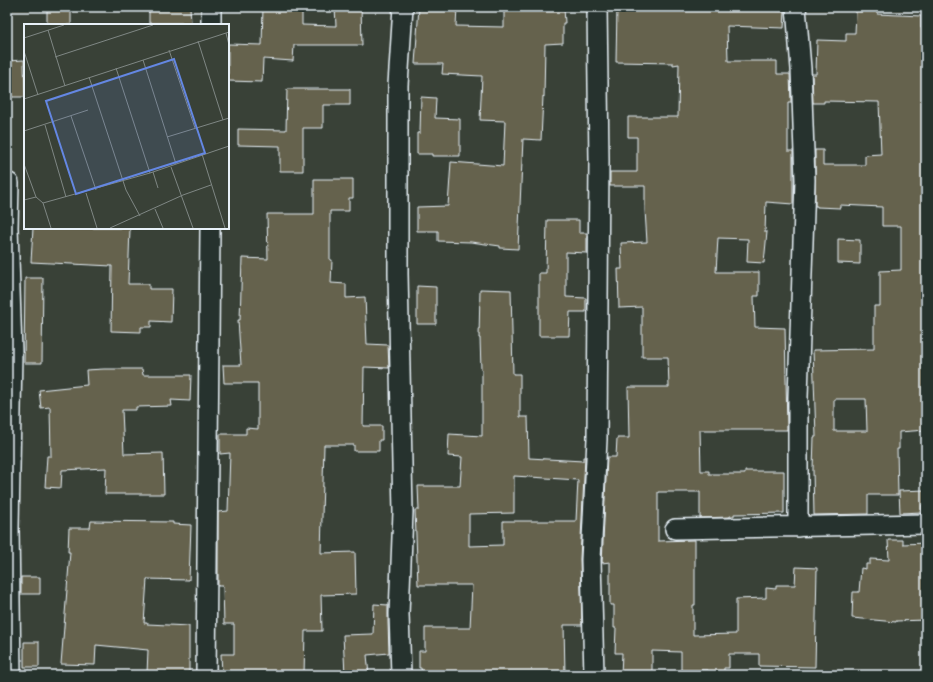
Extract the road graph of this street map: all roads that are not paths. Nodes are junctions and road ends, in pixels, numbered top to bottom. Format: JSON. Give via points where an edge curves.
{"nodes":[{"id":1,"x":211,"y":7,"type":"edge"},
{"id":2,"x":403,"y":7,"type":"edge"},
{"id":3,"x":597,"y":7,"type":"edge"},
{"id":4,"x":796,"y":7,"type":"edge"},
{"id":5,"x":211,"y":24,"type":"edge"},
{"id":6,"x":14,"y":183,"type":"edge"},
{"id":7,"x":210,"y":229,"type":"edge"},
{"id":8,"x":926,"y":524,"type":"edge"},
{"id":9,"x":798,"y":527,"type":"junction"},
{"id":10,"x":675,"y":529,"type":"dead end"},
{"id":11,"x":11,"y":675,"type":"edge"},
{"id":12,"x":206,"y":675,"type":"edge"},
{"id":13,"x":400,"y":675,"type":"edge"},
{"id":14,"x":594,"y":675,"type":"edge"}],
"edges":[{"from":1,"to":5,"type":"street"},
{"from":2,"to":13,"type":"street","via":[[398,84],[398,274],[403,512],[399,614]]},
{"from":3,"to":14,"type":"street","via":[[597,431],[591,560]]},
{"from":4,"to":9,"type":"street","via":[[805,180],[798,397]]},
{"from":6,"to":11,"type":"street","via":[[8,227],[12,352],[9,528]]},
{"from":7,"to":12,"type":"street"},
{"from":8,"to":9,"type":"street"},
{"from":9,"to":10,"type":"street"}]}
